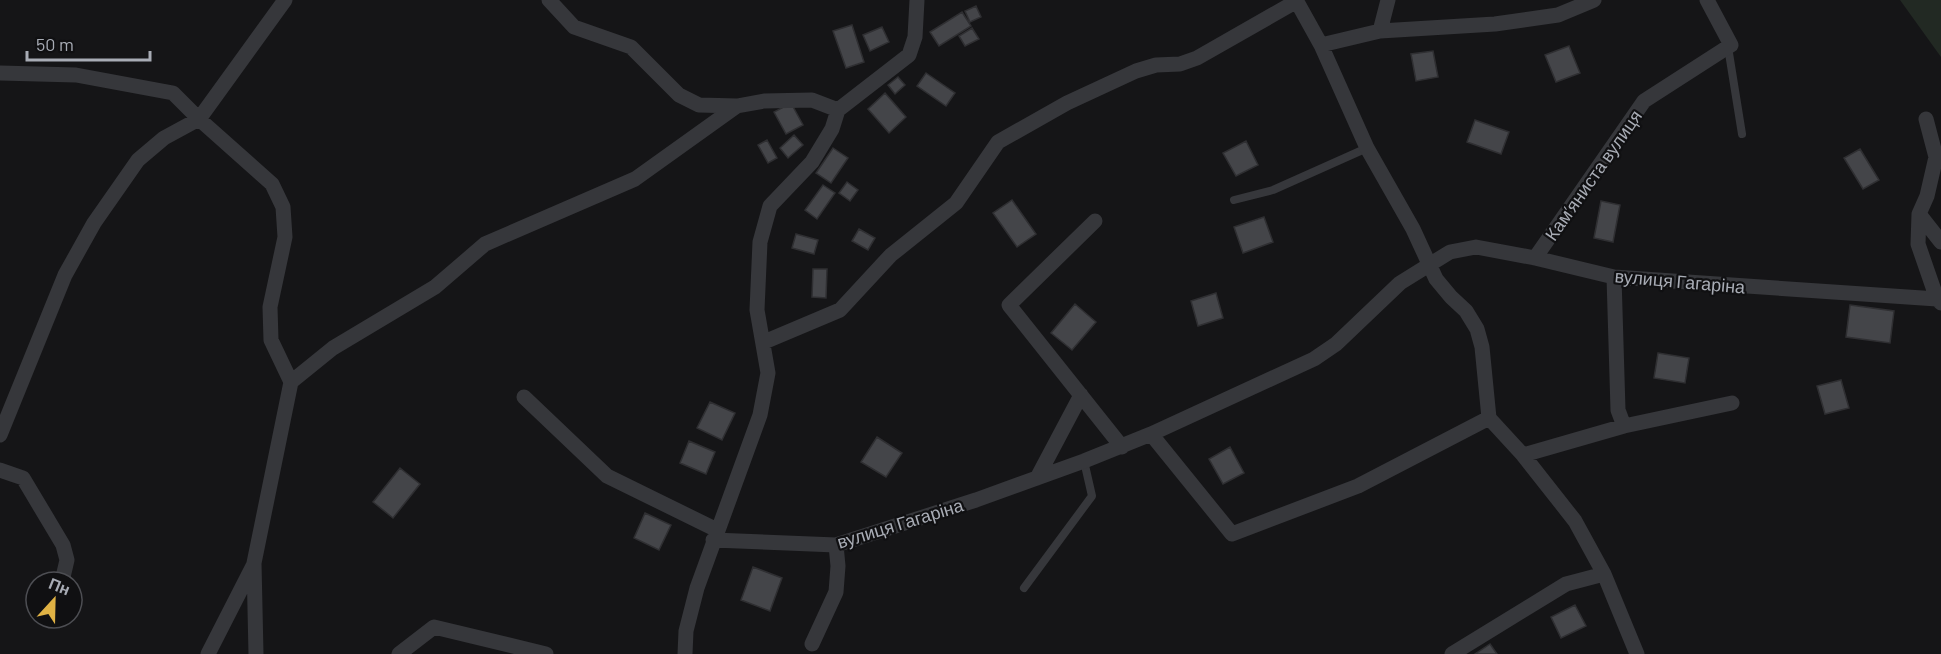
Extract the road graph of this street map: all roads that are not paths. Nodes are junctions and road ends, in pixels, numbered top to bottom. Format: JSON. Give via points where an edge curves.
{"nodes":[{"id":1,"x":285,"y":0,"type":"edge"},
{"id":2,"x":549,"y":0,"type":"edge"},
{"id":3,"x":917,"y":0,"type":"edge"},
{"id":4,"x":1388,"y":0,"type":"edge"},
{"id":5,"x":1594,"y":0,"type":"edge"},
{"id":6,"x":1707,"y":0,"type":"edge"},
{"id":7,"x":1296,"y":1,"type":"edge"},
{"id":8,"x":1380,"y":31,"type":"junction"},
{"id":9,"x":1321,"y":45,"type":"junction"},
{"id":10,"x":1728,"y":47,"type":"junction"},
{"id":11,"x":0,"y":73,"type":"edge"},
{"id":12,"x":737,"y":106,"type":"junction"},
{"id":13,"x":838,"y":110,"type":"junction"},
{"id":14,"x":199,"y":119,"type":"junction"},
{"id":15,"x":1926,"y":119,"type":"dead end"},
{"id":16,"x":1742,"y":134,"type":"dead end"},
{"id":17,"x":1367,"y":148,"type":"junction"},
{"id":18,"x":1234,"y":200,"type":"dead end"},
{"id":19,"x":1919,"y":214,"type":"junction"},
{"id":20,"x":1095,"y":221,"type":"dead end"},
{"id":21,"x":1941,"y":242,"type":"edge"},
{"id":22,"x":1535,"y":258,"type":"junction"},
{"id":23,"x":1429,"y":264,"type":"junction"},
{"id":24,"x":1614,"y":277,"type":"junction"},
{"id":25,"x":1939,"y":301,"type":"edge"},
{"id":26,"x":764,"y":342,"type":"junction"},
{"id":27,"x":291,"y":382,"type":"junction"},
{"id":28,"x":1081,"y":395,"type":"junction"},
{"id":29,"x":524,"y":397,"type":"dead end"},
{"id":30,"x":1732,"y":403,"type":"dead end"},
{"id":31,"x":1490,"y":418,"type":"junction"},
{"id":32,"x":1624,"y":426,"type":"junction"},
{"id":33,"x":1151,"y":434,"type":"junction"},
{"id":34,"x":0,"y":435,"type":"edge"},
{"id":35,"x":1122,"y":447,"type":"junction"},
{"id":36,"x":1523,"y":455,"type":"junction"},
{"id":37,"x":1084,"y":462,"type":"junction"},
{"id":38,"x":0,"y":470,"type":"edge"},
{"id":39,"x":1037,"y":478,"type":"junction"},
{"id":40,"x":715,"y":535,"type":"junction"},
{"id":41,"x":836,"y":545,"type":"junction"},
{"id":42,"x":254,"y":563,"type":"junction"},
{"id":43,"x":65,"y":570,"type":"edge"},
{"id":44,"x":1604,"y":574,"type":"junction"},
{"id":45,"x":1024,"y":588,"type":"dead end"},
{"id":46,"x":812,"y":644,"type":"dead end"},
{"id":47,"x":208,"y":654,"type":"edge"},
{"id":48,"x":256,"y":654,"type":"edge"},
{"id":49,"x":399,"y":654,"type":"edge"},
{"id":50,"x":546,"y":654,"type":"edge"},
{"id":51,"x":685,"y":654,"type":"edge"},
{"id":52,"x":1452,"y":654,"type":"edge"},
{"id":53,"x":1637,"y":654,"type":"edge"}],
"edges":[{"from":1,"to":14,"type":"street"},
{"from":2,"to":12,"type":"street","via":[[574,27],[631,47],[678,95],[699,105]]},
{"from":3,"to":13,"type":"street","via":[[915,37],[909,55]]},
{"from":4,"to":8,"type":"street"},
{"from":5,"to":8,"type":"street","via":[[1558,15],[1495,24]]},
{"from":6,"to":10,"type":"street","via":[[1731,45]]},
{"from":7,"to":9,"type":"street"},
{"from":7,"to":26,"type":"street","via":[[1197,58],[1136,71],[1067,103],[998,142],[956,203],[891,255],[840,310]]},
{"from":8,"to":9,"type":"street"},
{"from":9,"to":17,"type":"street"},
{"from":10,"to":16,"type":"lane"},
{"from":10,"to":22,"type":"street","name":"Камʼяниста вулиця","via":[[1644,101]]},
{"from":11,"to":14,"type":"street","via":[[76,75],[172,93]]},
{"from":12,"to":13,"type":"street","via":[[812,100]]},
{"from":12,"to":27,"type":"street","via":[[635,179],[485,244],[435,287],[333,348]]},
{"from":13,"to":26,"type":"street","via":[[832,129],[812,162],[770,206],[760,242],[757,310]]},
{"from":14,"to":27,"type":"street","via":[[272,184],[283,207],[285,237],[270,307],[271,340]]},
{"from":14,"to":34,"type":"street","via":[[164,138],[138,160],[94,223],[65,275]]},
{"from":15,"to":19,"type":"street","via":[[1936,157]]},
{"from":17,"to":18,"type":"lane","via":[[1273,190]]},
{"from":17,"to":23,"type":"street"},
{"from":19,"to":21,"type":"street"},
{"from":19,"to":25,"type":"street","via":[[1918,244]]},
{"from":20,"to":28,"type":"street","via":[[1009,305]]},
{"from":22,"to":23,"type":"street","name":"вулиця Гагаріна","via":[[1476,247],[1449,252]]},
{"from":22,"to":24,"type":"street","name":"вулиця Гагаріна"},
{"from":23,"to":31,"type":"street","via":[[1436,279],[1477,329]]},
{"from":23,"to":33,"type":"street","name":"вулиця Гагаріна","via":[[1400,283],[1336,344],[1314,359]]},
{"from":24,"to":25,"type":"street","name":"вулиця Гагаріна"},
{"from":24,"to":32,"type":"street","via":[[1618,410]]},
{"from":26,"to":40,"type":"street","via":[[768,373],[760,415]]},
{"from":27,"to":42,"type":"street"},
{"from":28,"to":35,"type":"street"},
{"from":28,"to":39,"type":"street"},
{"from":29,"to":40,"type":"street","via":[[607,476]]},
{"from":30,"to":32,"type":"street"},
{"from":31,"to":33,"type":"street","via":[[1358,486],[1232,534]]},
{"from":31,"to":36,"type":"street"},
{"from":32,"to":36,"type":"street"},
{"from":33,"to":35,"type":"street","name":"вулиця Гагаріна"},
{"from":35,"to":37,"type":"street","name":"вулиця Гагаріна"},
{"from":36,"to":44,"type":"street","via":[[1575,521]]},
{"from":37,"to":39,"type":"street","name":"вулиця Гагаріна"},
{"from":37,"to":45,"type":"lane","via":[[1092,496]]},
{"from":38,"to":43,"type":"street","via":[[23,478],[63,544]]},
{"from":39,"to":41,"type":"street","name":"вулиця Гагаріна"},
{"from":40,"to":41,"type":"street","name":"вулиця Гагаріна"},
{"from":40,"to":51,"type":"street","via":[[686,631]]},
{"from":41,"to":46,"type":"street","via":[[836,592]]},
{"from":42,"to":47,"type":"street"},
{"from":42,"to":48,"type":"street"},
{"from":44,"to":52,"type":"street","via":[[1566,584]]},
{"from":44,"to":53,"type":"street"},
{"from":49,"to":50,"type":"street","via":[[434,627]]}]}
